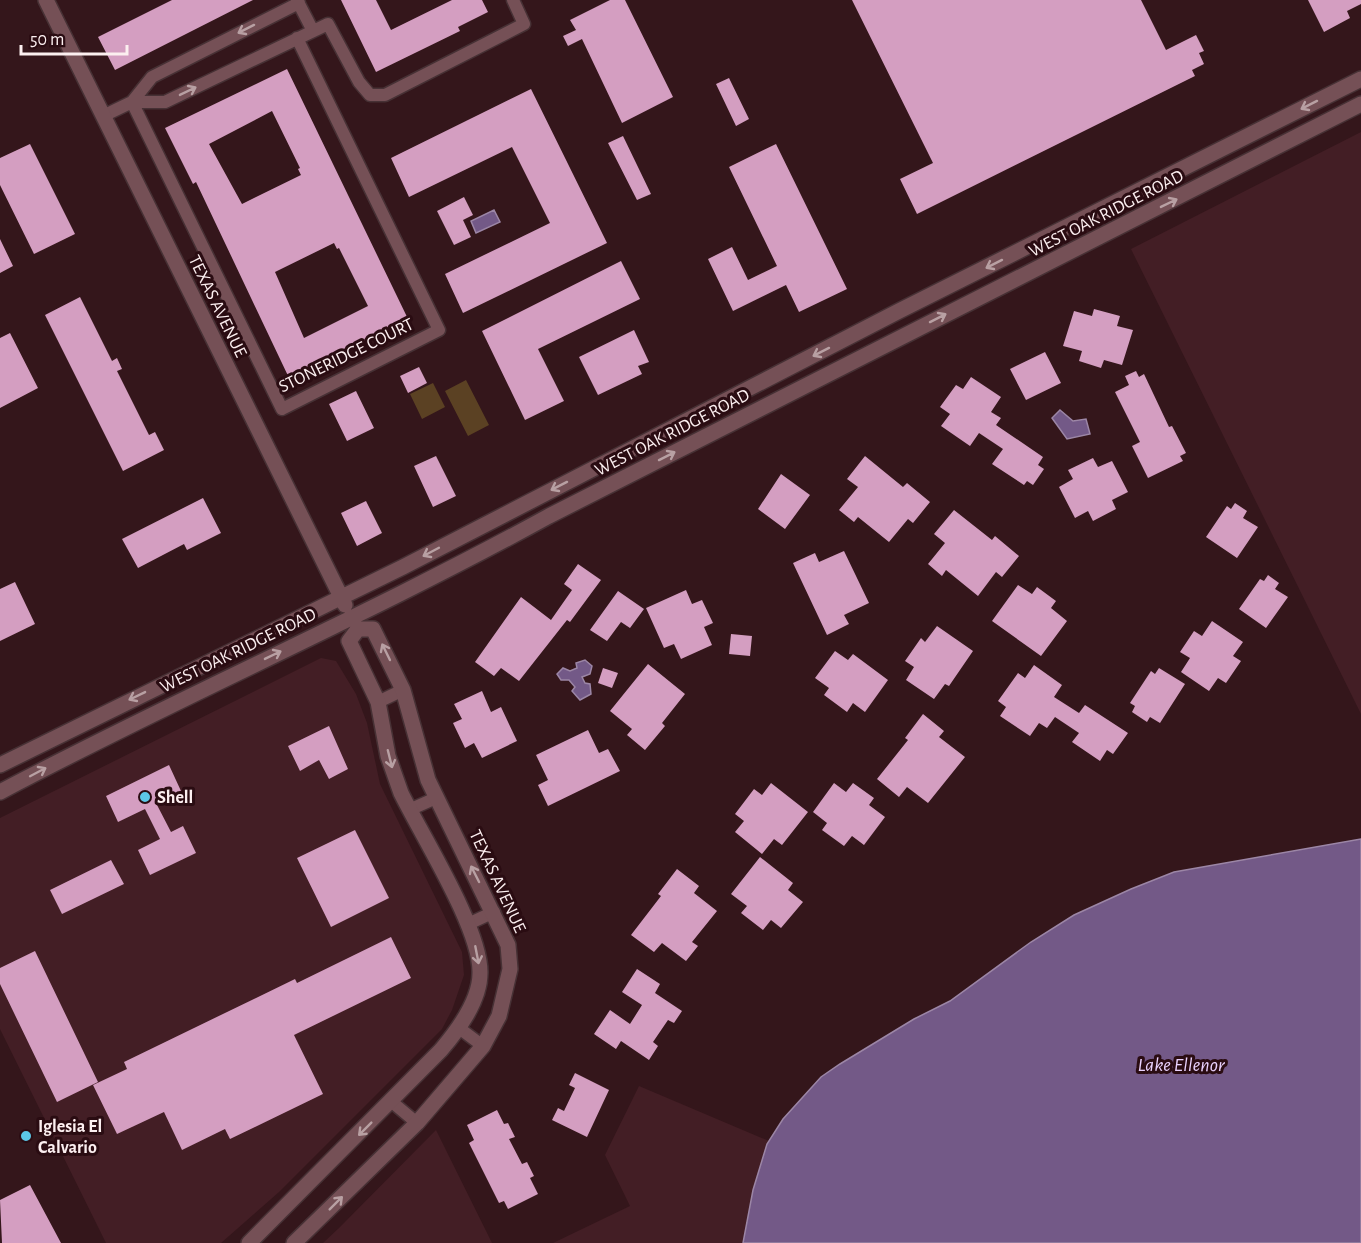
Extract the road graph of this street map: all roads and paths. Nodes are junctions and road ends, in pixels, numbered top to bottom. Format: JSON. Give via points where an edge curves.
{"nodes":[{"id":1,"x":46,"y":0,"type":"edge"},
{"id":2,"x":513,"y":0,"type":"edge"},
{"id":3,"x":298,"y":1,"type":"edge"},
{"id":4,"x":313,"y":31,"type":"junction"},
{"id":5,"x":297,"y":39,"type":"junction"},
{"id":6,"x":1361,"y":79,"type":"edge"},
{"id":7,"x":132,"y":102,"type":"junction"},
{"id":8,"x":1361,"y":104,"type":"edge"},
{"id":9,"x":103,"y":116,"type":"junction"},
{"id":10,"x":1122,"y":200,"type":"junction"},
{"id":11,"x":1132,"y":221,"type":"junction"},
{"id":12,"x":899,"y":311,"type":"junction"},
{"id":13,"x":848,"y":364,"type":"junction"},
{"id":14,"x":630,"y":449,"type":"junction"},
{"id":15,"x":549,"y":516,"type":"junction"},
{"id":16,"x":340,"y":597,"type":"junction"},
{"id":17,"x":354,"y":623,"type":"junction"},
{"id":18,"x":403,"y":690,"type":"junction"},
{"id":19,"x":378,"y":702,"type":"junction"},
{"id":20,"x":0,"y":765,"type":"edge"},
{"id":21,"x":0,"y":792,"type":"edge"},
{"id":22,"x":436,"y":798,"type":"junction"},
{"id":23,"x":409,"y":810,"type":"junction"},
{"id":24,"x":494,"y":912,"type":"junction"},
{"id":25,"x":468,"y":924,"type":"junction"},
{"id":26,"x":459,"y":1028,"type":"junction"},
{"id":27,"x":483,"y":1046,"type":"junction"},
{"id":28,"x":392,"y":1102,"type":"junction"},
{"id":29,"x":417,"y":1122,"type":"junction"},
{"id":30,"x":255,"y":1241,"type":"edge"},
{"id":31,"x":294,"y":1243,"type":"edge"}],
"edges":[{"from":1,"to":9,"type":"street","name":"TEXAS AVENUE"},
{"from":2,"to":4,"type":"street","via":[[524,24],[385,94],[370,95],[359,82],[328,24]]},
{"from":3,"to":4,"type":"street"},
{"from":3,"to":7,"type":"street","one_way":true,"via":[[152,77]]},
{"from":4,"to":5,"type":"street"},
{"from":7,"to":5,"type":"street","one_way":true,"via":[[165,102]]},
{"from":5,"to":7,"type":"street","name":"STONERIDGE COURT","via":[[440,330],[282,409]]},
{"from":6,"to":10,"type":"street","name":"WEST OAK RIDGE ROAD","one_way":true},
{"from":7,"to":9,"type":"street"},
{"from":11,"to":8,"type":"street","name":"WEST OAK RIDGE ROAD","one_way":true},
{"from":9,"to":16,"type":"street","name":"TEXAS AVENUE"},
{"from":10,"to":11,"type":"street"},
{"from":10,"to":12,"type":"street","name":"WEST OAK RIDGE ROAD","one_way":true},
{"from":13,"to":11,"type":"street","name":"WEST OAK RIDGE ROAD","one_way":true},
{"from":12,"to":13,"type":"street","via":[[902,324],[861,348]]},
{"from":12,"to":14,"type":"street","name":"WEST OAK RIDGE ROAD","one_way":true},
{"from":15,"to":13,"type":"street","name":"WEST OAK RIDGE ROAD","one_way":true},
{"from":14,"to":15,"type":"street","via":[[629,464],[559,500]]},
{"from":14,"to":16,"type":"street","name":"WEST OAK RIDGE ROAD","one_way":true},
{"from":15,"to":17,"type":"street","name":"WEST OAK RIDGE ROAD"},
{"from":16,"to":17,"type":"street","name":"TEXAS AVENUE"},
{"from":16,"to":20,"type":"street","name":"WEST OAK RIDGE ROAD","one_way":true},
{"from":18,"to":17,"type":"street","name":"TEXAS AVENUE","one_way":true,"via":[[373,629]]},
{"from":17,"to":19,"type":"street","via":[[349,641]]},
{"from":21,"to":17,"type":"street","name":"WEST OAK RIDGE ROAD","one_way":true,"via":[[183,698]]},
{"from":18,"to":19,"type":"street"},
{"from":18,"to":22,"type":"street","name":"TEXAS AVENUE","via":[[419,753]]},
{"from":19,"to":23,"type":"street","one_way":true,"via":[[388,756]]},
{"from":22,"to":23,"type":"street"},
{"from":24,"to":22,"type":"street","name":"TEXAS AVENUE","one_way":true},
{"from":23,"to":25,"type":"street"},
{"from":24,"to":25,"type":"street"},
{"from":24,"to":27,"type":"street","name":"TEXAS AVENUE","via":[[508,945],[510,969],[505,997]]},
{"from":25,"to":26,"type":"street","one_way":true,"via":[[480,975]]},
{"from":26,"to":27,"type":"street"},
{"from":26,"to":28,"type":"street"},
{"from":27,"to":29,"type":"street","name":"TEXAS AVENUE"},
{"from":28,"to":29,"type":"street"},
{"from":28,"to":30,"type":"street","one_way":true},
{"from":31,"to":29,"type":"street","name":"TEXAS AVENUE","one_way":true}]}
